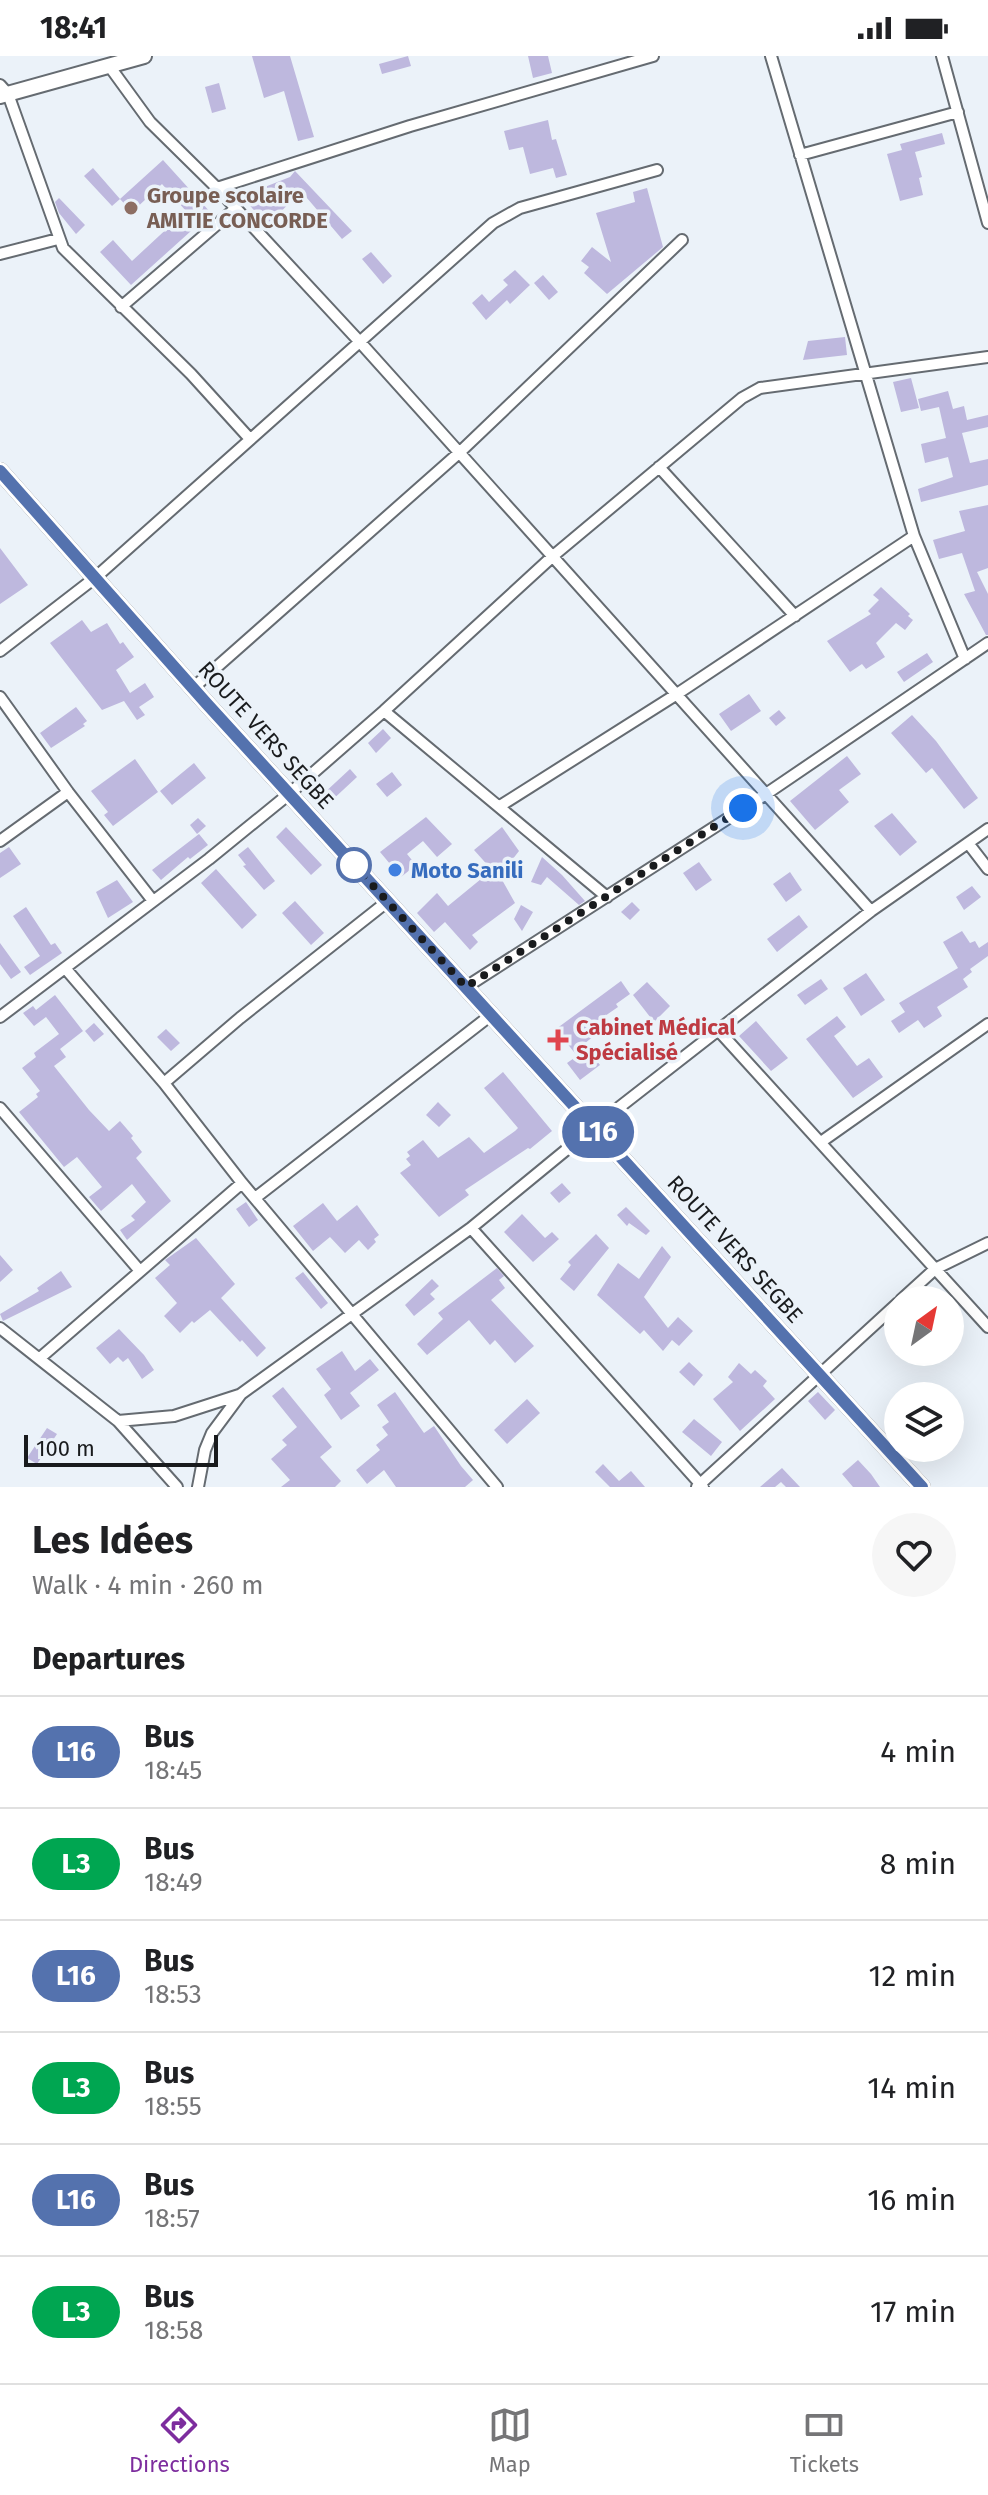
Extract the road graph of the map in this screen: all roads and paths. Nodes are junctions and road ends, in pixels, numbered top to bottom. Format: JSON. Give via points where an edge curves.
{"nodes":[{"id":1,"x":144,"y":56,"type":"edge"},
{"id":2,"x":653,"y":56,"type":"edge"},
{"id":3,"x":771,"y":56,"type":"edge"},
{"id":4,"x":942,"y":56,"type":"edge"},
{"id":5,"x":110,"y":67,"type":"junction"},
{"id":6,"x":3,"y":91,"type":"edge"},
{"id":7,"x":958,"y":112,"type":"junction"},
{"id":8,"x":800,"y":155,"type":"junction"},
{"id":9,"x":657,"y":170,"type":"dead end"},
{"id":10,"x":217,"y":188,"type":"junction"},
{"id":11,"x":236,"y":208,"type":"junction"},
{"id":12,"x":988,"y":223,"type":"edge"},
{"id":13,"x":58,"y":239,"type":"junction"},
{"id":14,"x":682,"y":240,"type":"dead end"},
{"id":15,"x":0,"y":254,"type":"edge"},
{"id":16,"x":121,"y":307,"type":"junction"},
{"id":17,"x":359,"y":341,"type":"junction"},
{"id":18,"x":988,"y":357,"type":"edge"},
{"id":19,"x":866,"y":372,"type":"junction"},
{"id":20,"x":250,"y":439,"type":"junction"},
{"id":21,"x":460,"y":452,"type":"junction"},
{"id":22,"x":659,"y":467,"type":"junction"},
{"id":23,"x":0,"y":471,"type":"edge"},
{"id":24,"x":914,"y":536,"type":"junction"},
{"id":25,"x":553,"y":556,"type":"junction"},
{"id":26,"x":96,"y":577,"type":"junction"},
{"id":27,"x":795,"y":616,"type":"junction"},
{"id":28,"x":988,"y":643,"type":"edge"},
{"id":29,"x":0,"y":651,"type":"edge"},
{"id":30,"x":965,"y":659,"type":"junction"},
{"id":31,"x":193,"y":688,"type":"junction"},
{"id":32,"x":677,"y":694,"type":"junction"},
{"id":33,"x":0,"y":697,"type":"edge"},
{"id":34,"x":384,"y":711,"type":"junction"},
{"id":35,"x":68,"y":792,"type":"junction"},
{"id":36,"x":289,"y":794,"type":"junction"},
{"id":37,"x":766,"y":794,"type":"junction"},
{"id":38,"x":500,"y":806,"type":"junction"},
{"id":39,"x":988,"y":829,"type":"edge"},
{"id":40,"x":0,"y":841,"type":"edge"},
{"id":41,"x":968,"y":843,"type":"junction"},
{"id":42,"x":988,"y":869,"type":"edge"},
{"id":43,"x":607,"y":897,"type":"junction"},
{"id":44,"x":153,"y":901,"type":"junction"},
{"id":45,"x":388,"y":901,"type":"junction"},
{"id":46,"x":871,"y":911,"type":"junction"},
{"id":47,"x":65,"y":968,"type":"junction"},
{"id":48,"x":466,"y":987,"type":"junction"},
{"id":49,"x":491,"y":1015,"type":"junction"},
{"id":50,"x":0,"y":1017,"type":"edge"},
{"id":51,"x":988,"y":1024,"type":"edge"},
{"id":52,"x":718,"y":1030,"type":"junction"},
{"id":53,"x":164,"y":1083,"type":"junction"},
{"id":54,"x":0,"y":1108,"type":"edge"},
{"id":55,"x":594,"y":1127,"type":"junction"},
{"id":56,"x":821,"y":1142,"type":"junction"},
{"id":57,"x":242,"y":1183,"type":"junction"},
{"id":58,"x":255,"y":1198,"type":"junction"},
{"id":59,"x":471,"y":1228,"type":"junction"},
{"id":60,"x":988,"y":1243,"type":"edge"},
{"id":61,"x":935,"y":1269,"type":"junction"},
{"id":62,"x":140,"y":1271,"type":"junction"},
{"id":63,"x":916,"y":1286,"type":"edge"},
{"id":64,"x":352,"y":1314,"type":"junction"},
{"id":65,"x":884,"y":1316,"type":"edge"},
{"id":66,"x":988,"y":1327,"type":"edge"},
{"id":67,"x":0,"y":1328,"type":"edge"},
{"id":68,"x":40,"y":1358,"type":"junction"},
{"id":69,"x":820,"y":1375,"type":"junction"},
{"id":70,"x":241,"y":1394,"type":"junction"},
{"id":71,"x":118,"y":1421,"type":"junction"},
{"id":72,"x":493,"y":1486,"type":"edge"},
{"id":73,"x":700,"y":1486,"type":"edge"},
{"id":74,"x":177,"y":1487,"type":"edge"},
{"id":75,"x":198,"y":1487,"type":"edge"},
{"id":76,"x":922,"y":1487,"type":"edge"}],
"edges":[{"from":1,"to":5,"type":"main road"},
{"from":2,"to":10,"type":"street"},
{"from":3,"to":8,"type":"street"},
{"from":4,"to":7,"type":"street"},
{"from":5,"to":6,"type":"main road"},
{"from":5,"to":10,"type":"street","via":[[150,122]]},
{"from":6,"to":13,"type":"street"},
{"from":7,"to":8,"type":"street"},
{"from":7,"to":12,"type":"street"},
{"from":8,"to":19,"type":"street"},
{"from":9,"to":17,"type":"street","via":[[505,215]]},
{"from":10,"to":11,"type":"street"},
{"from":11,"to":16,"type":"street"},
{"from":11,"to":17,"type":"street"},
{"from":13,"to":15,"type":"street"},
{"from":13,"to":16,"type":"street"},
{"from":14,"to":21,"type":"street"},
{"from":16,"to":20,"type":"street"},
{"from":17,"to":20,"type":"street"},
{"from":17,"to":21,"type":"street"},
{"from":18,"to":19,"type":"street"},
{"from":19,"to":22,"type":"street","via":[[755,389]]},
{"from":19,"to":24,"type":"street"},
{"from":20,"to":26,"type":"street"},
{"from":21,"to":25,"type":"street"},
{"from":21,"to":31,"type":"street"},
{"from":22,"to":25,"type":"street"},
{"from":22,"to":27,"type":"street"},
{"from":23,"to":26,"type":"main road","name":"ROUTE VERS SEGBE"},
{"from":24,"to":27,"type":"street"},
{"from":24,"to":30,"type":"street"},
{"from":25,"to":32,"type":"street"},
{"from":25,"to":34,"type":"street"},
{"from":26,"to":29,"type":"street"},
{"from":26,"to":31,"type":"main road","name":"ROUTE VERS SEGBE"},
{"from":27,"to":32,"type":"street"},
{"from":28,"to":30,"type":"street"},
{"from":30,"to":37,"type":"street"},
{"from":31,"to":36,"type":"main road","name":"ROUTE VERS SEGBE"},
{"from":32,"to":37,"type":"street"},
{"from":32,"to":38,"type":"street"},
{"from":33,"to":35,"type":"street"},
{"from":34,"to":36,"type":"street"},
{"from":34,"to":38,"type":"street"},
{"from":35,"to":40,"type":"street"},
{"from":35,"to":44,"type":"street"},
{"from":36,"to":44,"type":"street"},
{"from":36,"to":45,"type":"main road","name":"ROUTE VERS SEGBE"},
{"from":37,"to":43,"type":"street"},
{"from":37,"to":46,"type":"street"},
{"from":38,"to":43,"type":"street"},
{"from":39,"to":41,"type":"street"},
{"from":41,"to":42,"type":"street"},
{"from":41,"to":46,"type":"street"},
{"from":43,"to":48,"type":"street"},
{"from":44,"to":47,"type":"street"},
{"from":45,"to":48,"type":"main road","name":"ROUTE VERS SEGBE"},
{"from":45,"to":53,"type":"street"},
{"from":46,"to":52,"type":"street"},
{"from":47,"to":50,"type":"street"},
{"from":47,"to":53,"type":"street"},
{"from":48,"to":49,"type":"main road","name":"ROUTE VERS SEGBE"},
{"from":49,"to":55,"type":"main road","name":"ROUTE VERS SEGBE"},
{"from":49,"to":58,"type":"street"},
{"from":51,"to":56,"type":"street"},
{"from":52,"to":55,"type":"street"},
{"from":52,"to":56,"type":"street"},
{"from":53,"to":57,"type":"street"},
{"from":54,"to":62,"type":"street"},
{"from":55,"to":59,"type":"street"},
{"from":55,"to":69,"type":"main road","name":"ROUTE VERS SEGBE"},
{"from":56,"to":61,"type":"street"},
{"from":57,"to":58,"type":"street"},
{"from":57,"to":62,"type":"street"},
{"from":58,"to":64,"type":"street"},
{"from":59,"to":64,"type":"street"},
{"from":59,"to":73,"type":"street"},
{"from":60,"to":61,"type":"street"},
{"from":61,"to":63,"type":"street"},
{"from":61,"to":66,"type":"street"},
{"from":62,"to":68,"type":"street"},
{"from":64,"to":70,"type":"street"},
{"from":64,"to":72,"type":"street"},
{"from":65,"to":69,"type":"street"},
{"from":67,"to":68,"type":"street"},
{"from":68,"to":71,"type":"street"},
{"from":69,"to":73,"type":"street"},
{"from":69,"to":76,"type":"main road","name":"ROUTE VERS SEGBE"},
{"from":70,"to":71,"type":"street","via":[[174,1416]]},
{"from":70,"to":75,"type":"street","via":[[212,1433]]},
{"from":71,"to":74,"type":"street"}]}
